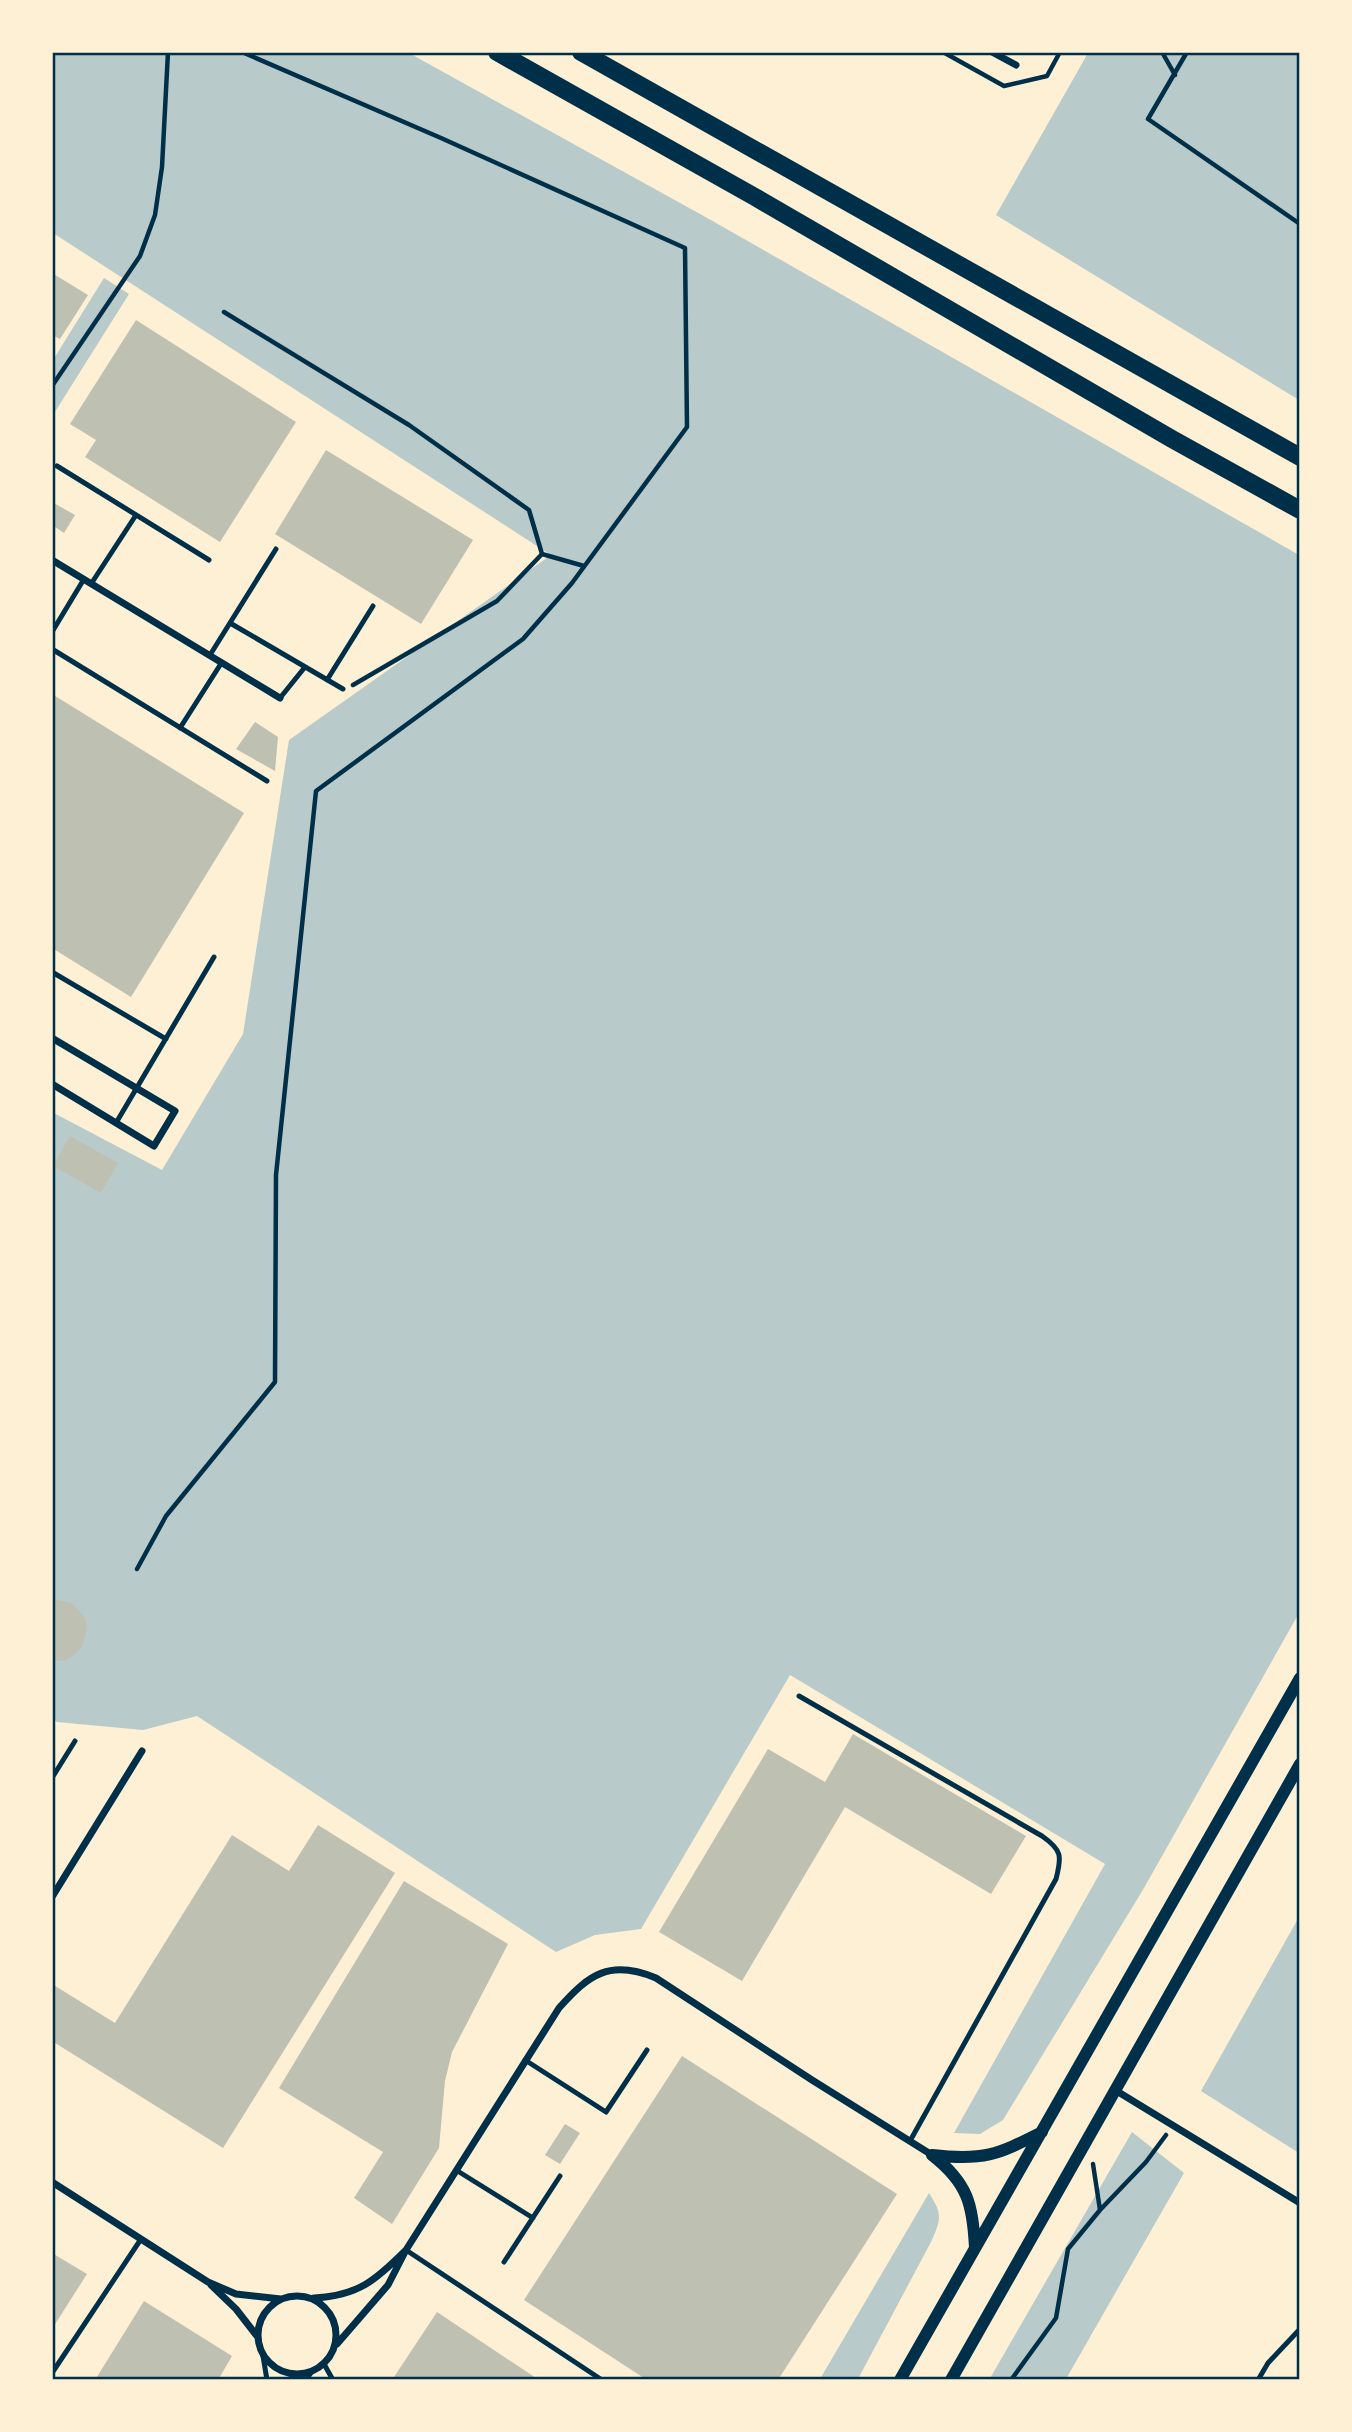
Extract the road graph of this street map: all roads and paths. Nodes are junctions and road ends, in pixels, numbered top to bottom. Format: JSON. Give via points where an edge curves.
{"nodes":[{"id":1,"x":168,"y":52,"type":"edge"},
{"id":2,"x":242,"y":52,"type":"edge"},
{"id":3,"x":497,"y":52,"type":"edge"},
{"id":4,"x":581,"y":52,"type":"edge"},
{"id":5,"x":943,"y":52,"type":"edge"},
{"id":6,"x":992,"y":52,"type":"edge"},
{"id":7,"x":1060,"y":52,"type":"edge"},
{"id":8,"x":1162,"y":52,"type":"edge"},
{"id":9,"x":1187,"y":52,"type":"edge"},
{"id":10,"x":1016,"y":65,"type":"dead end"},
{"id":11,"x":1175,"y":75,"type":"junction"},
{"id":12,"x":1300,"y":225,"type":"edge"},
{"id":13,"x":224,"y":312,"type":"dead end"},
{"id":14,"x":52,"y":386,"type":"edge"},
{"id":15,"x":1300,"y":457,"type":"edge"},
{"id":16,"x":57,"y":466,"type":"dead end"},
{"id":17,"x":1300,"y":510,"type":"edge"},
{"id":18,"x":135,"y":515,"type":"junction"},
{"id":19,"x":276,"y":549,"type":"dead end"},
{"id":20,"x":542,"y":554,"type":"junction"},
{"id":21,"x":52,"y":560,"type":"edge"},
{"id":22,"x":209,"y":560,"type":"dead end"},
{"id":23,"x":584,"y":566,"type":"junction"},
{"id":24,"x":87,"y":581,"type":"junction"},
{"id":25,"x":373,"y":606,"type":"dead end"},
{"id":26,"x":230,"y":623,"type":"junction"},
{"id":27,"x":52,"y":632,"type":"edge"},
{"id":28,"x":52,"y":649,"type":"edge"},
{"id":29,"x":210,"y":655,"type":"junction"},
{"id":30,"x":222,"y":662,"type":"junction"},
{"id":31,"x":304,"y":667,"type":"junction"},
{"id":32,"x":327,"y":680,"type":"junction"},
{"id":33,"x":343,"y":690,"type":"joint"},
{"id":34,"x":280,"y":698,"type":"joint"},
{"id":35,"x":180,"y":728,"type":"junction"},
{"id":36,"x":267,"y":781,"type":"dead end"},
{"id":37,"x":214,"y":957,"type":"dead end"},
{"id":38,"x":52,"y":972,"type":"edge"},
{"id":39,"x":52,"y":1038,"type":"edge"},
{"id":40,"x":166,"y":1039,"type":"junction"},
{"id":41,"x":52,"y":1084,"type":"edge"},
{"id":42,"x":137,"y":1088,"type":"junction"},
{"id":43,"x":116,"y":1123,"type":"junction"},
{"id":44,"x":137,"y":1569,"type":"dead end"},
{"id":45,"x":1300,"y":1678,"type":"edge"},
{"id":46,"x":799,"y":1696,"type":"dead end"},
{"id":47,"x":75,"y":1741,"type":"dead end"},
{"id":48,"x":142,"y":1751,"type":"dead end"},
{"id":49,"x":1300,"y":1764,"type":"edge"},
{"id":50,"x":52,"y":1778,"type":"edge"},
{"id":51,"x":52,"y":1879,"type":"edge"},
{"id":52,"x":61,"y":1884,"type":"junction"},
{"id":53,"x":52,"y":1897,"type":"edge"},
{"id":54,"x":647,"y":2050,"type":"dead end"},
{"id":55,"x":525,"y":2060,"type":"junction"},
{"id":56,"x":1115,"y":2090,"type":"junction"},
{"id":57,"x":1173,"y":2125,"type":"junction"},
{"id":58,"x":1043,"y":2132,"type":"junction"},
{"id":59,"x":1089,"y":2136,"type":"junction"},
{"id":60,"x":910,"y":2141,"type":"junction"},
{"id":61,"x":932,"y":2155,"type":"junction"},
{"id":62,"x":456,"y":2170,"type":"junction"},
{"id":63,"x":559,"y":2176,"type":"dead end"},
{"id":64,"x":52,"y":2182,"type":"edge"},
{"id":65,"x":1300,"y":2203,"type":"edge"},
{"id":66,"x":1100,"y":2210,"type":"junction"},
{"id":67,"x":533,"y":2218,"type":"junction"},
{"id":68,"x":141,"y":2239,"type":"junction"},
{"id":69,"x":975,"y":2248,"type":"junction"},
{"id":70,"x":406,"y":2250,"type":"junction"},
{"id":71,"x":504,"y":2262,"type":"dead end"},
{"id":72,"x":208,"y":2282,"type":"junction"},
{"id":73,"x":313,"y":2298,"type":"junction"},
{"id":74,"x":281,"y":2299,"type":"junction"},
{"id":75,"x":1300,"y":2329,"type":"edge"},
{"id":76,"x":258,"y":2337,"type":"junction"},
{"id":77,"x":334,"y":2347,"type":"junction"},
{"id":78,"x":263,"y":2356,"type":"junction"},
{"id":79,"x":324,"y":2364,"type":"junction"},
{"id":80,"x":312,"y":2371,"type":"junction"},
{"id":81,"x":52,"y":2373,"type":"edge"},
{"id":82,"x":267,"y":2379,"type":"edge"},
{"id":83,"x":306,"y":2379,"type":"edge"},
{"id":84,"x":333,"y":2379,"type":"edge"},
{"id":85,"x":601,"y":2379,"type":"edge"},
{"id":86,"x":900,"y":2379,"type":"edge"},
{"id":87,"x":951,"y":2379,"type":"edge"},
{"id":88,"x":1011,"y":2379,"type":"edge"},
{"id":89,"x":1258,"y":2379,"type":"edge"}],
"edges":[{"from":1,"to":14,"type":"path","via":[[162,167],[151,225],[140,256]]},
{"from":2,"to":23,"type":"path","via":[[685,248],[687,427]]},
{"from":3,"to":17,"type":"main road"},
{"from":4,"to":15,"type":"main road"},
{"from":5,"to":7,"type":"path","via":[[1004,86],[1047,76]]},
{"from":6,"to":10,"type":"street"},
{"from":8,"to":11,"type":"path"},
{"from":9,"to":11,"type":"path"},
{"from":11,"to":12,"type":"path","via":[[1148,119]]},
{"from":13,"to":20,"type":"path","via":[[409,425],[529,510]]},
{"from":16,"to":18,"type":"lane"},
{"from":18,"to":22,"type":"lane"},
{"from":18,"to":24,"type":"lane"},
{"from":19,"to":26,"type":"lane"},
{"from":20,"to":23,"type":"path"},
{"from":20,"to":33,"type":"path","via":[[496,601]]},
{"from":21,"to":24,"type":"street"},
{"from":23,"to":44,"type":"path","via":[[523,639],[316,791],[276,1175],[275,1382],[166,1516]]},
{"from":24,"to":27,"type":"lane"},
{"from":24,"to":29,"type":"street"},
{"from":25,"to":32,"type":"lane"},
{"from":26,"to":29,"type":"lane"},
{"from":26,"to":31,"type":"lane"},
{"from":28,"to":35,"type":"lane"},
{"from":29,"to":30,"type":"street"},
{"from":30,"to":34,"type":"street"},
{"from":30,"to":35,"type":"lane"},
{"from":31,"to":32,"type":"lane"},
{"from":31,"to":34,"type":"lane"},
{"from":32,"to":33,"type":"lane"},
{"from":35,"to":36,"type":"lane"},
{"from":37,"to":40,"type":"lane"},
{"from":38,"to":40,"type":"lane"},
{"from":39,"to":42,"type":"street"},
{"from":40,"to":42,"type":"lane"},
{"from":41,"to":43,"type":"street"},
{"from":42,"to":43,"type":"lane"},
{"from":42,"to":43,"type":"street","via":[[175,1111],[154,1146]]},
{"from":45,"to":58,"type":"street"},
{"from":46,"to":60,"type":"lane","via":[[1042,1836],[1056,1845],[1061,1860],[1056,1879]]},
{"from":47,"to":50,"type":"lane"},
{"from":48,"to":52,"type":"street"},
{"from":49,"to":56,"type":"street"},
{"from":51,"to":52,"type":"lane"},
{"from":52,"to":53,"type":"street"},
{"from":54,"to":55,"type":"lane","via":[[606,2112]]},
{"from":55,"to":60,"type":"street","via":[[575,1989],[594,1975],[639,1971]]},
{"from":55,"to":62,"type":"street"},
{"from":56,"to":57,"type":"street"},
{"from":56,"to":59,"type":"street"},
{"from":57,"to":65,"type":"street"},
{"from":57,"to":66,"type":"path","via":[[1146,2162]]},
{"from":58,"to":61,"type":"street","via":[[992,2155],[972,2159]]},
{"from":58,"to":69,"type":"street"},
{"from":59,"to":66,"type":"path"},
{"from":59,"to":87,"type":"street"},
{"from":60,"to":61,"type":"street"},
{"from":61,"to":69,"type":"street","via":[[955,2176],[971,2204]]},
{"from":62,"to":67,"type":"lane"},
{"from":62,"to":70,"type":"street"},
{"from":63,"to":67,"type":"lane"},
{"from":64,"to":68,"type":"street"},
{"from":66,"to":88,"type":"path","via":[[1068,2249],[1056,2318]]},
{"from":67,"to":71,"type":"lane"},
{"from":68,"to":72,"type":"street"},
{"from":68,"to":81,"type":"lane"},
{"from":69,"to":86,"type":"street"},
{"from":70,"to":73,"type":"street","via":[[362,2286],[339,2297]]},
{"from":70,"to":77,"type":"street","via":[[388,2285]]},
{"from":70,"to":85,"type":"lane"},
{"from":72,"to":74,"type":"street","via":[[236,2294]]},
{"from":72,"to":76,"type":"street"},
{"from":73,"to":74,"type":"street"},
{"from":73,"to":77,"type":"street","via":[[324,2305],[336,2326]]},
{"from":74,"to":76,"type":"street","via":[[267,2308]]},
{"from":75,"to":89,"type":"lane"},
{"from":76,"to":78,"type":"street"},
{"from":77,"to":79,"type":"street"},
{"from":78,"to":80,"type":"street","via":[[285,2372]]},
{"from":78,"to":82,"type":"lane"},
{"from":79,"to":80,"type":"street"},
{"from":79,"to":84,"type":"lane"},
{"from":80,"to":83,"type":"lane"}]}
